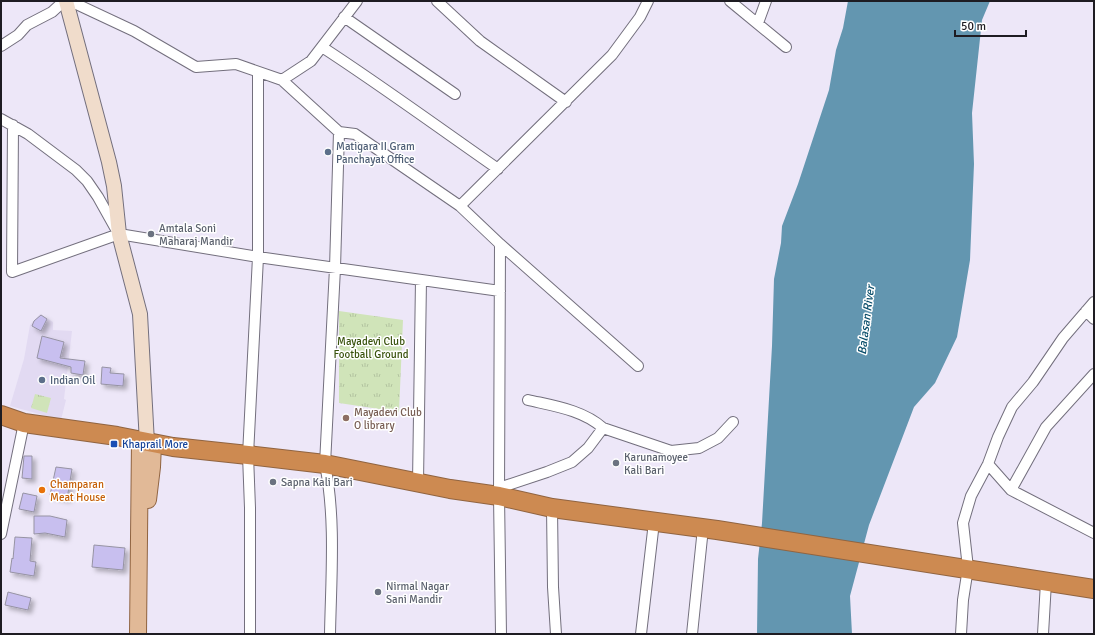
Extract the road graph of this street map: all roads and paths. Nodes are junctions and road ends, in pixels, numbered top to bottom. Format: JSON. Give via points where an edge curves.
{"nodes":[{"id":1,"x":65,"y":1,"type":"edge"},
{"id":2,"x":70,"y":1,"type":"edge"},
{"id":3,"x":437,"y":1,"type":"edge"},
{"id":4,"x":648,"y":1,"type":"edge"},
{"id":5,"x":730,"y":1,"type":"edge"},
{"id":6,"x":766,"y":1,"type":"edge"},
{"id":7,"x":354,"y":2,"type":"edge"},
{"id":8,"x":344,"y":17,"type":"junction"},
{"id":9,"x":758,"y":23,"type":"junction"},
{"id":10,"x":1,"y":46,"type":"edge"},
{"id":11,"x":322,"y":47,"type":"junction"},
{"id":12,"x":786,"y":47,"type":"dead end"},
{"id":13,"x":258,"y":72,"type":"junction"},
{"id":14,"x":282,"y":80,"type":"junction"},
{"id":15,"x":456,"y":94,"type":"dead end"},
{"id":16,"x":566,"y":102,"type":"junction"},
{"id":17,"x":1,"y":119,"type":"edge"},
{"id":18,"x":12,"y":125,"type":"junction"},
{"id":19,"x":339,"y":132,"type":"junction"},
{"id":20,"x":498,"y":169,"type":"junction"},
{"id":21,"x":460,"y":206,"type":"junction"},
{"id":22,"x":119,"y":234,"type":"junction"},
{"id":23,"x":500,"y":244,"type":"junction"},
{"id":24,"x":258,"y":257,"type":"junction"},
{"id":25,"x":336,"y":268,"type":"junction"},
{"id":26,"x":421,"y":280,"type":"junction"},
{"id":27,"x":500,"y":291,"type":"junction"},
{"id":28,"x":1094,"y":302,"type":"edge"},
{"id":29,"x":1086,"y":311,"type":"junction"},
{"id":30,"x":1094,"y":319,"type":"edge"},
{"id":31,"x":638,"y":366,"type":"dead end"},
{"id":32,"x":1094,"y":374,"type":"edge"},
{"id":33,"x":528,"y":400,"type":"dead end"},
{"id":34,"x":1,"y":405,"type":"edge"},
{"id":35,"x":1,"y":415,"type":"edge"},
{"id":36,"x":733,"y":422,"type":"dead end"},
{"id":37,"x":24,"y":423,"type":"junction"},
{"id":38,"x":63,"y":428,"type":"junction"},
{"id":39,"x":603,"y":428,"type":"junction"},
{"id":40,"x":147,"y":442,"type":"junction"},
{"id":41,"x":173,"y":447,"type":"junction"},
{"id":42,"x":248,"y":455,"type":"junction"},
{"id":43,"x":325,"y":464,"type":"junction"},
{"id":44,"x":988,"y":464,"type":"junction"},
{"id":45,"x":152,"y":467,"type":"junction"},
{"id":46,"x":418,"y":482,"type":"junction"},
{"id":47,"x":1011,"y":490,"type":"junction"},
{"id":48,"x":499,"y":492,"type":"junction"},
{"id":49,"x":552,"y":508,"type":"junction"},
{"id":50,"x":654,"y":522,"type":"junction"},
{"id":51,"x":710,"y":529,"type":"junction"},
{"id":52,"x":1,"y":534,"type":"edge"},
{"id":53,"x":1094,"y":534,"type":"edge"},
{"id":54,"x":968,"y":568,"type":"junction"},
{"id":55,"x":138,"y":570,"type":"junction"},
{"id":56,"x":1046,"y":582,"type":"junction"},
{"id":57,"x":1094,"y":589,"type":"edge"},
{"id":58,"x":138,"y":634,"type":"edge"},
{"id":59,"x":250,"y":634,"type":"edge"},
{"id":60,"x":330,"y":634,"type":"edge"},
{"id":61,"x":501,"y":634,"type":"edge"},
{"id":62,"x":556,"y":634,"type":"edge"},
{"id":63,"x":641,"y":634,"type":"edge"},
{"id":64,"x":692,"y":634,"type":"edge"},
{"id":65,"x":961,"y":634,"type":"edge"},
{"id":66,"x":1043,"y":634,"type":"edge"}],
"edges":[{"from":1,"to":10,"type":"street","via":[[52,12],[27,25],[18,35]]},
{"from":1,"to":22,"type":"street","via":[[109,162]]},
{"from":2,"to":13,"type":"street","via":[[134,32],[196,67],[236,64]]},
{"from":3,"to":16,"type":"street","via":[[480,41]]},
{"from":4,"to":16,"type":"street","via":[[640,17],[612,55]]},
{"from":5,"to":9,"type":"street"},
{"from":6,"to":9,"type":"street"},
{"from":7,"to":8,"type":"street"},
{"from":8,"to":11,"type":"street"},
{"from":8,"to":15,"type":"street"},
{"from":9,"to":12,"type":"street"},
{"from":11,"to":14,"type":"street","via":[[311,61]]},
{"from":11,"to":20,"type":"street"},
{"from":13,"to":14,"type":"street"},
{"from":13,"to":24,"type":"street"},
{"from":14,"to":19,"type":"street"},
{"from":16,"to":20,"type":"street"},
{"from":17,"to":18,"type":"street"},
{"from":18,"to":22,"type":"street","via":[[28,134],[87,181]]},
{"from":18,"to":22,"type":"street","via":[[12,272]]},
{"from":19,"to":21,"type":"street","via":[[355,134]]},
{"from":19,"to":25,"type":"street"},
{"from":20,"to":21,"type":"street"},
{"from":21,"to":23,"type":"street"},
{"from":22,"to":24,"type":"street"},
{"from":22,"to":40,"type":"street","via":[[140,314]]},
{"from":23,"to":27,"type":"street"},
{"from":23,"to":31,"type":"street"},
{"from":24,"to":25,"type":"street"},
{"from":24,"to":42,"type":"street"},
{"from":25,"to":26,"type":"street"},
{"from":25,"to":43,"type":"street"},
{"from":26,"to":27,"type":"street"},
{"from":26,"to":46,"type":"street"},
{"from":27,"to":48,"type":"street"},
{"from":28,"to":29,"type":"street"},
{"from":29,"to":30,"type":"street"},
{"from":29,"to":44,"type":"street","via":[[1012,407]]},
{"from":32,"to":47,"type":"street","via":[[1046,427]]},
{"from":33,"to":39,"type":"street","via":[[572,410]]},
{"from":34,"to":38,"type":"highway"},
{"from":35,"to":37,"type":"highway"},
{"from":36,"to":39,"type":"street","via":[[718,438],[699,448],[672,451]]},
{"from":37,"to":38,"type":"highway"},
{"from":37,"to":52,"type":"street"},
{"from":38,"to":40,"type":"highway"},
{"from":39,"to":48,"type":"street","via":[[588,448],[572,462]]},
{"from":40,"to":41,"type":"highway"},
{"from":40,"to":45,"type":"main road"},
{"from":40,"to":55,"type":"main road"},
{"from":41,"to":42,"type":"highway"},
{"from":41,"to":45,"type":"main road","via":[[158,456]]},
{"from":42,"to":43,"type":"highway"},
{"from":42,"to":59,"type":"street"},
{"from":43,"to":46,"type":"highway"},
{"from":43,"to":60,"type":"street","via":[[332,534]]},
{"from":44,"to":47,"type":"street"},
{"from":44,"to":54,"type":"street","via":[[962,523]]},
{"from":45,"to":55,"type":"main road"},
{"from":46,"to":48,"type":"highway","via":[[450,489]]},
{"from":47,"to":53,"type":"street"},
{"from":48,"to":49,"type":"highway"},
{"from":48,"to":61,"type":"street"},
{"from":49,"to":50,"type":"highway"},
{"from":49,"to":62,"type":"street"},
{"from":50,"to":51,"type":"highway"},
{"from":50,"to":63,"type":"street"},
{"from":51,"to":54,"type":"highway"},
{"from":51,"to":64,"type":"street"},
{"from":54,"to":56,"type":"highway"},
{"from":54,"to":65,"type":"street"},
{"from":55,"to":58,"type":"main road"},
{"from":56,"to":57,"type":"highway"},
{"from":56,"to":66,"type":"street"}]}
